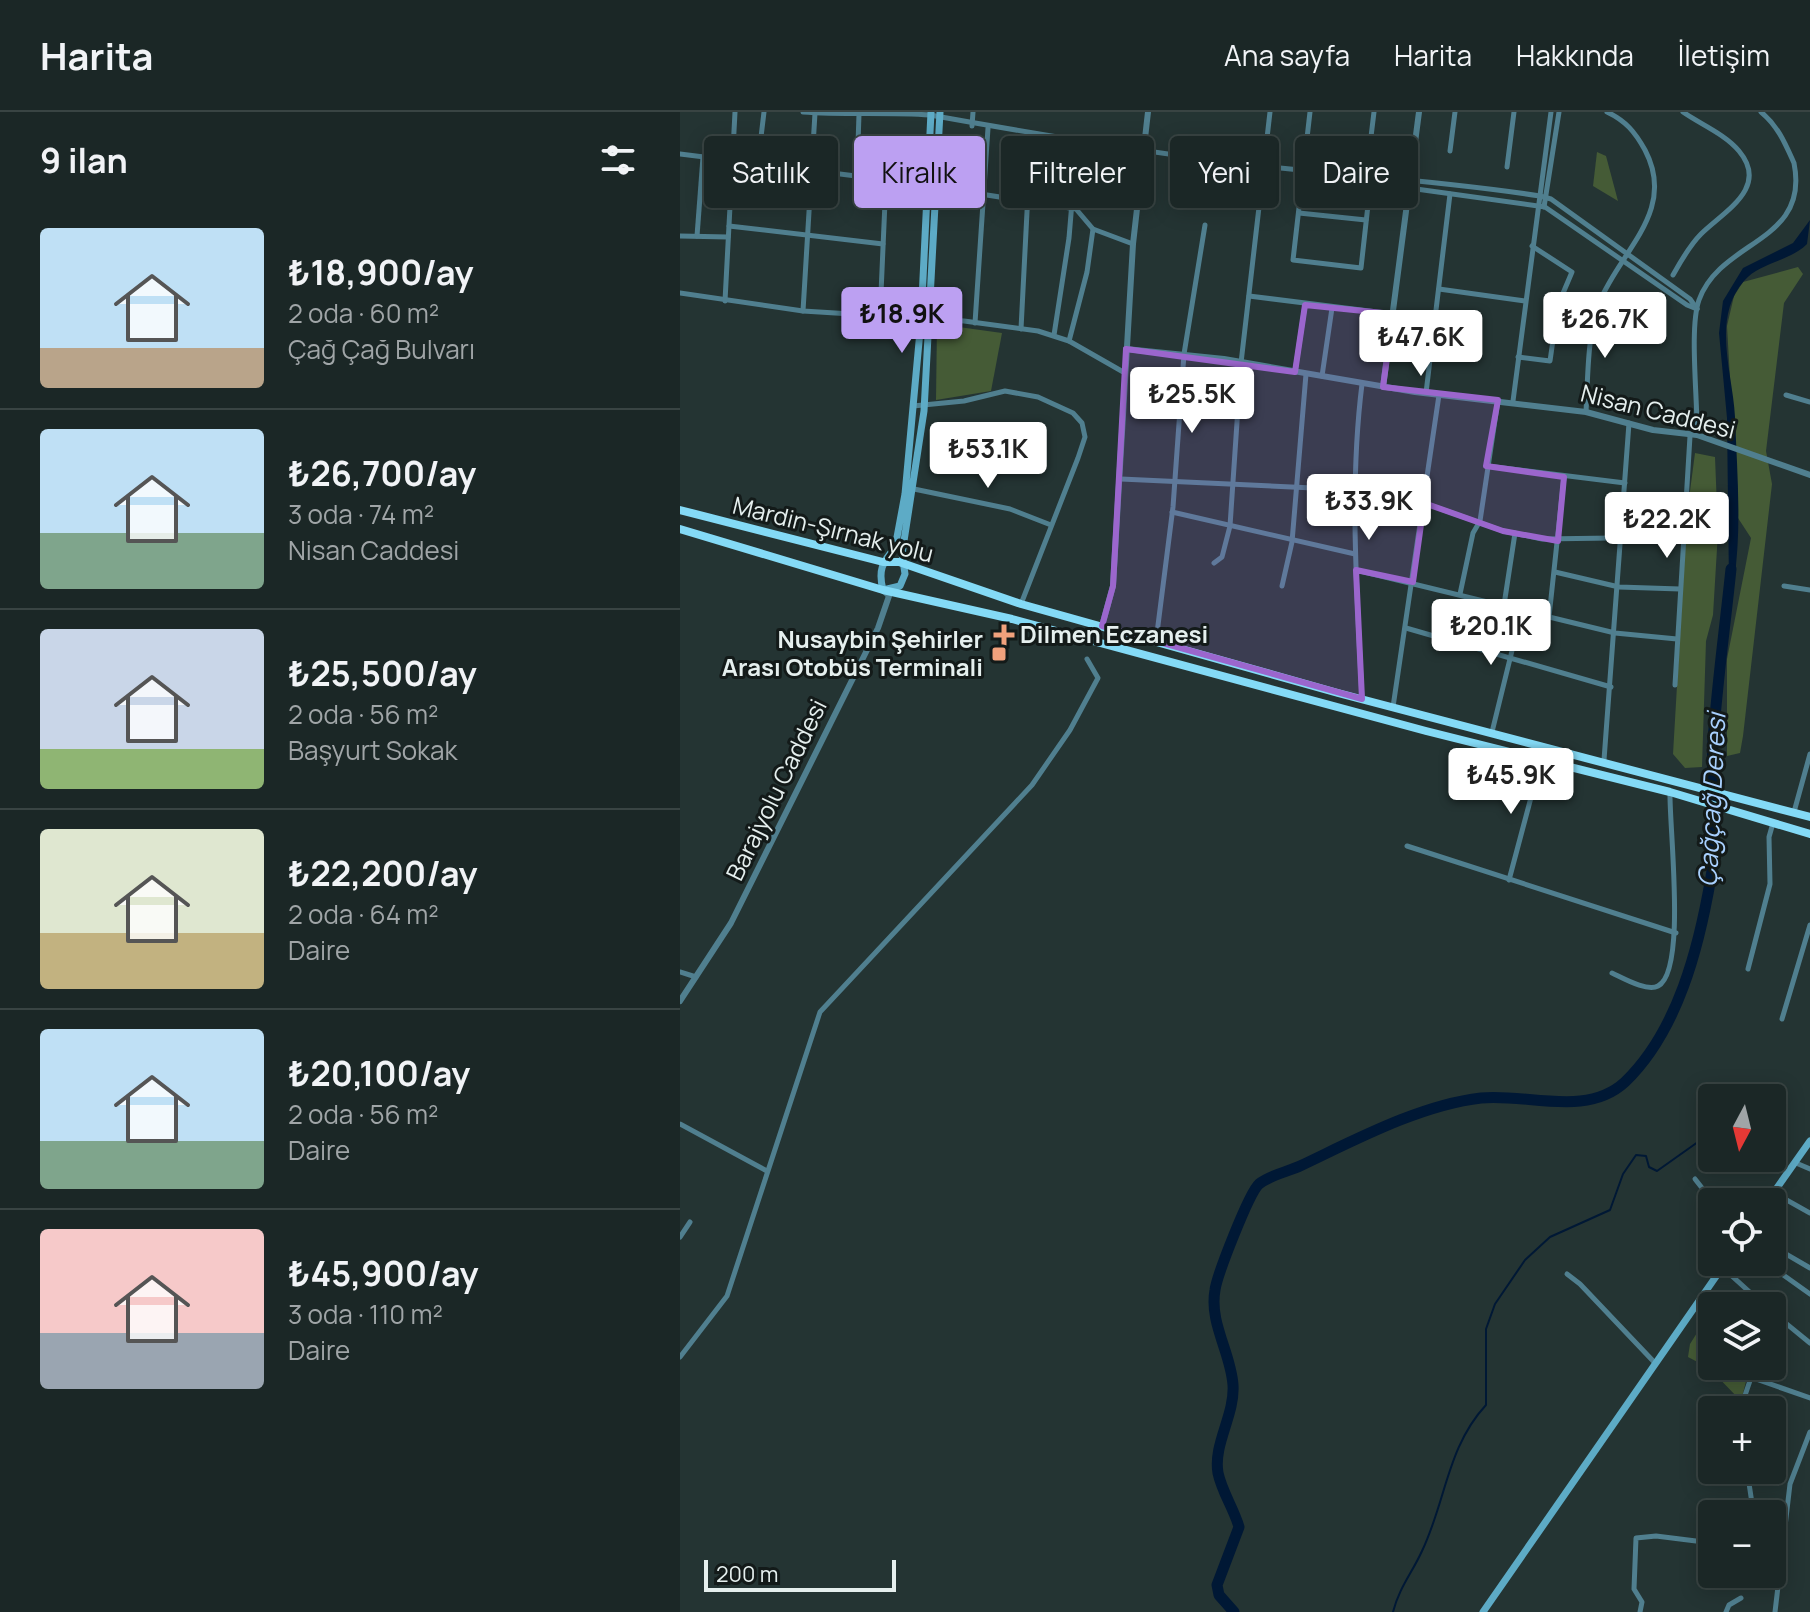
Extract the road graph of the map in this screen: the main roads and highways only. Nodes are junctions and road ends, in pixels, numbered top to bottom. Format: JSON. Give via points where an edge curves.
{"nodes":[{"id":1,"x":931,"y":114,"type":"edge"},
{"id":2,"x":940,"y":116,"type":"edge"},
{"id":3,"x":931,"y":136,"type":"edge"},
{"id":4,"x":938,"y":136,"type":"edge"},
{"id":5,"x":930,"y":208,"type":"edge"},
{"id":6,"x":932,"y":208,"type":"edge"},
{"id":7,"x":680,"y":510,"type":"edge"},
{"id":8,"x":680,"y":529,"type":"edge"},
{"id":9,"x":883,"y":562,"type":"junction"},
{"id":10,"x":904,"y":566,"type":"junction"},
{"id":11,"x":883,"y":590,"type":"junction"},
{"id":12,"x":1810,"y":817,"type":"edge"},
{"id":13,"x":1810,"y":834,"type":"edge"},
{"id":14,"x":1810,"y":1141,"type":"edge"},
{"id":15,"x":1778,"y":1188,"type":"edge"},
{"id":16,"x":1716,"y":1276,"type":"edge"},
{"id":17,"x":1483,"y":1612,"type":"edge"}],
"edges":[{"from":1,"to":3,"type":"main road"},
{"from":2,"to":4,"type":"main road"},
{"from":5,"to":9,"type":"main road","via":[[905,494],[895,548]]},
{"from":6,"to":10,"type":"main road","via":[[924,405]]},
{"from":7,"to":9,"type":"highway","name":"Mardin-Şırnak yolu"},
{"from":8,"to":11,"type":"highway","name":"Mardin-Şırnak yolu"},
{"from":9,"to":10,"type":"highway","name":"Mardin-Şırnak yolu"},
{"from":9,"to":11,"type":"main road"},
{"from":10,"to":11,"type":"main road","via":[[900,586]]},
{"from":10,"to":12,"type":"highway","name":"Mardin-Şırnak yolu","via":[[1362,699]]},
{"from":11,"to":13,"type":"highway","name":"Mardin-Şırnak yolu","via":[[1670,792]]},
{"from":14,"to":15,"type":"main road"},
{"from":16,"to":17,"type":"main road"}]}
